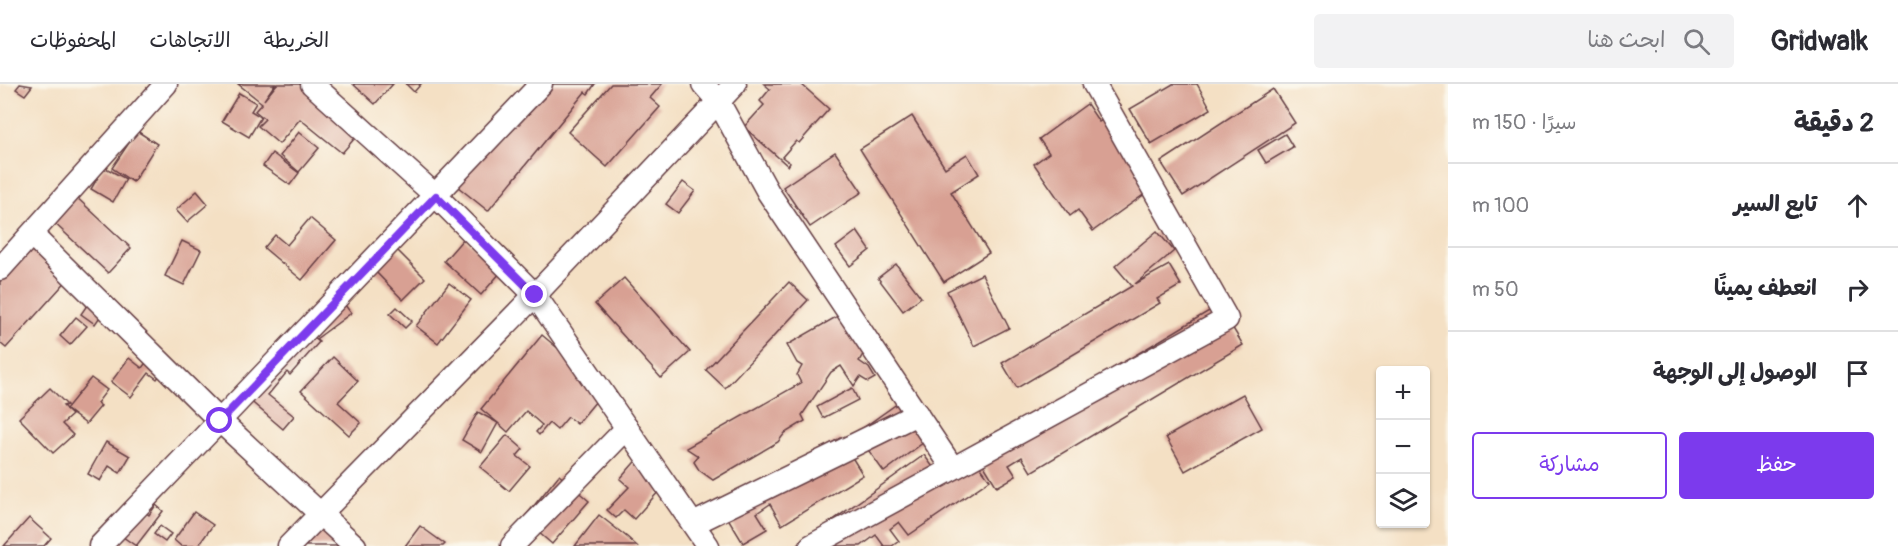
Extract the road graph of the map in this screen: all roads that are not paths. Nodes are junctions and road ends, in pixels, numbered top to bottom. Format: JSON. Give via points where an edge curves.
{"nodes":[{"id":1,"x":166,"y":84,"type":"edge"},
{"id":2,"x":312,"y":84,"type":"edge"},
{"id":3,"x":541,"y":84,"type":"edge"},
{"id":4,"x":735,"y":84,"type":"edge"},
{"id":5,"x":1094,"y":84,"type":"edge"},
{"id":6,"x":711,"y":92,"type":"edge"},
{"id":7,"x":436,"y":196,"type":"junction"},
{"id":8,"x":32,"y":235,"type":"junction"},
{"id":9,"x":0,"y":270,"type":"edge"},
{"id":10,"x":535,"y":295,"type":"junction"},
{"id":11,"x":916,"y":414,"type":"junction"},
{"id":12,"x":220,"y":421,"type":"junction"},
{"id":13,"x":627,"y":428,"type":"junction"},
{"id":14,"x":952,"y":467,"type":"junction"},
{"id":15,"x":320,"y":514,"type":"junction"},
{"id":16,"x":695,"y":524,"type":"junction"},
{"id":17,"x":522,"y":543,"type":"edge"},
{"id":18,"x":100,"y":546,"type":"edge"},
{"id":19,"x":289,"y":546,"type":"edge"},
{"id":20,"x":355,"y":546,"type":"edge"},
{"id":21,"x":708,"y":546,"type":"edge"},
{"id":22,"x":811,"y":546,"type":"edge"}],
"edges":[{"from":1,"to":8,"type":"street"},
{"from":2,"to":7,"type":"street"},
{"from":3,"to":7,"type":"street"},
{"from":4,"to":6,"type":"street"},
{"from":5,"to":14,"type":"street","via":[[1227,319]]},
{"from":6,"to":10,"type":"street"},
{"from":6,"to":11,"type":"street","via":[[768,192]]},
{"from":7,"to":10,"type":"street"},
{"from":7,"to":12,"type":"street"},
{"from":8,"to":9,"type":"street"},
{"from":8,"to":12,"type":"street"},
{"from":10,"to":13,"type":"street"},
{"from":10,"to":15,"type":"street"},
{"from":11,"to":14,"type":"street"},
{"from":11,"to":16,"type":"street"},
{"from":12,"to":15,"type":"street"},
{"from":12,"to":18,"type":"street"},
{"from":13,"to":16,"type":"street"},
{"from":13,"to":17,"type":"street"},
{"from":14,"to":22,"type":"street"},
{"from":15,"to":19,"type":"street"},
{"from":15,"to":20,"type":"street"},
{"from":16,"to":21,"type":"street"}]}
